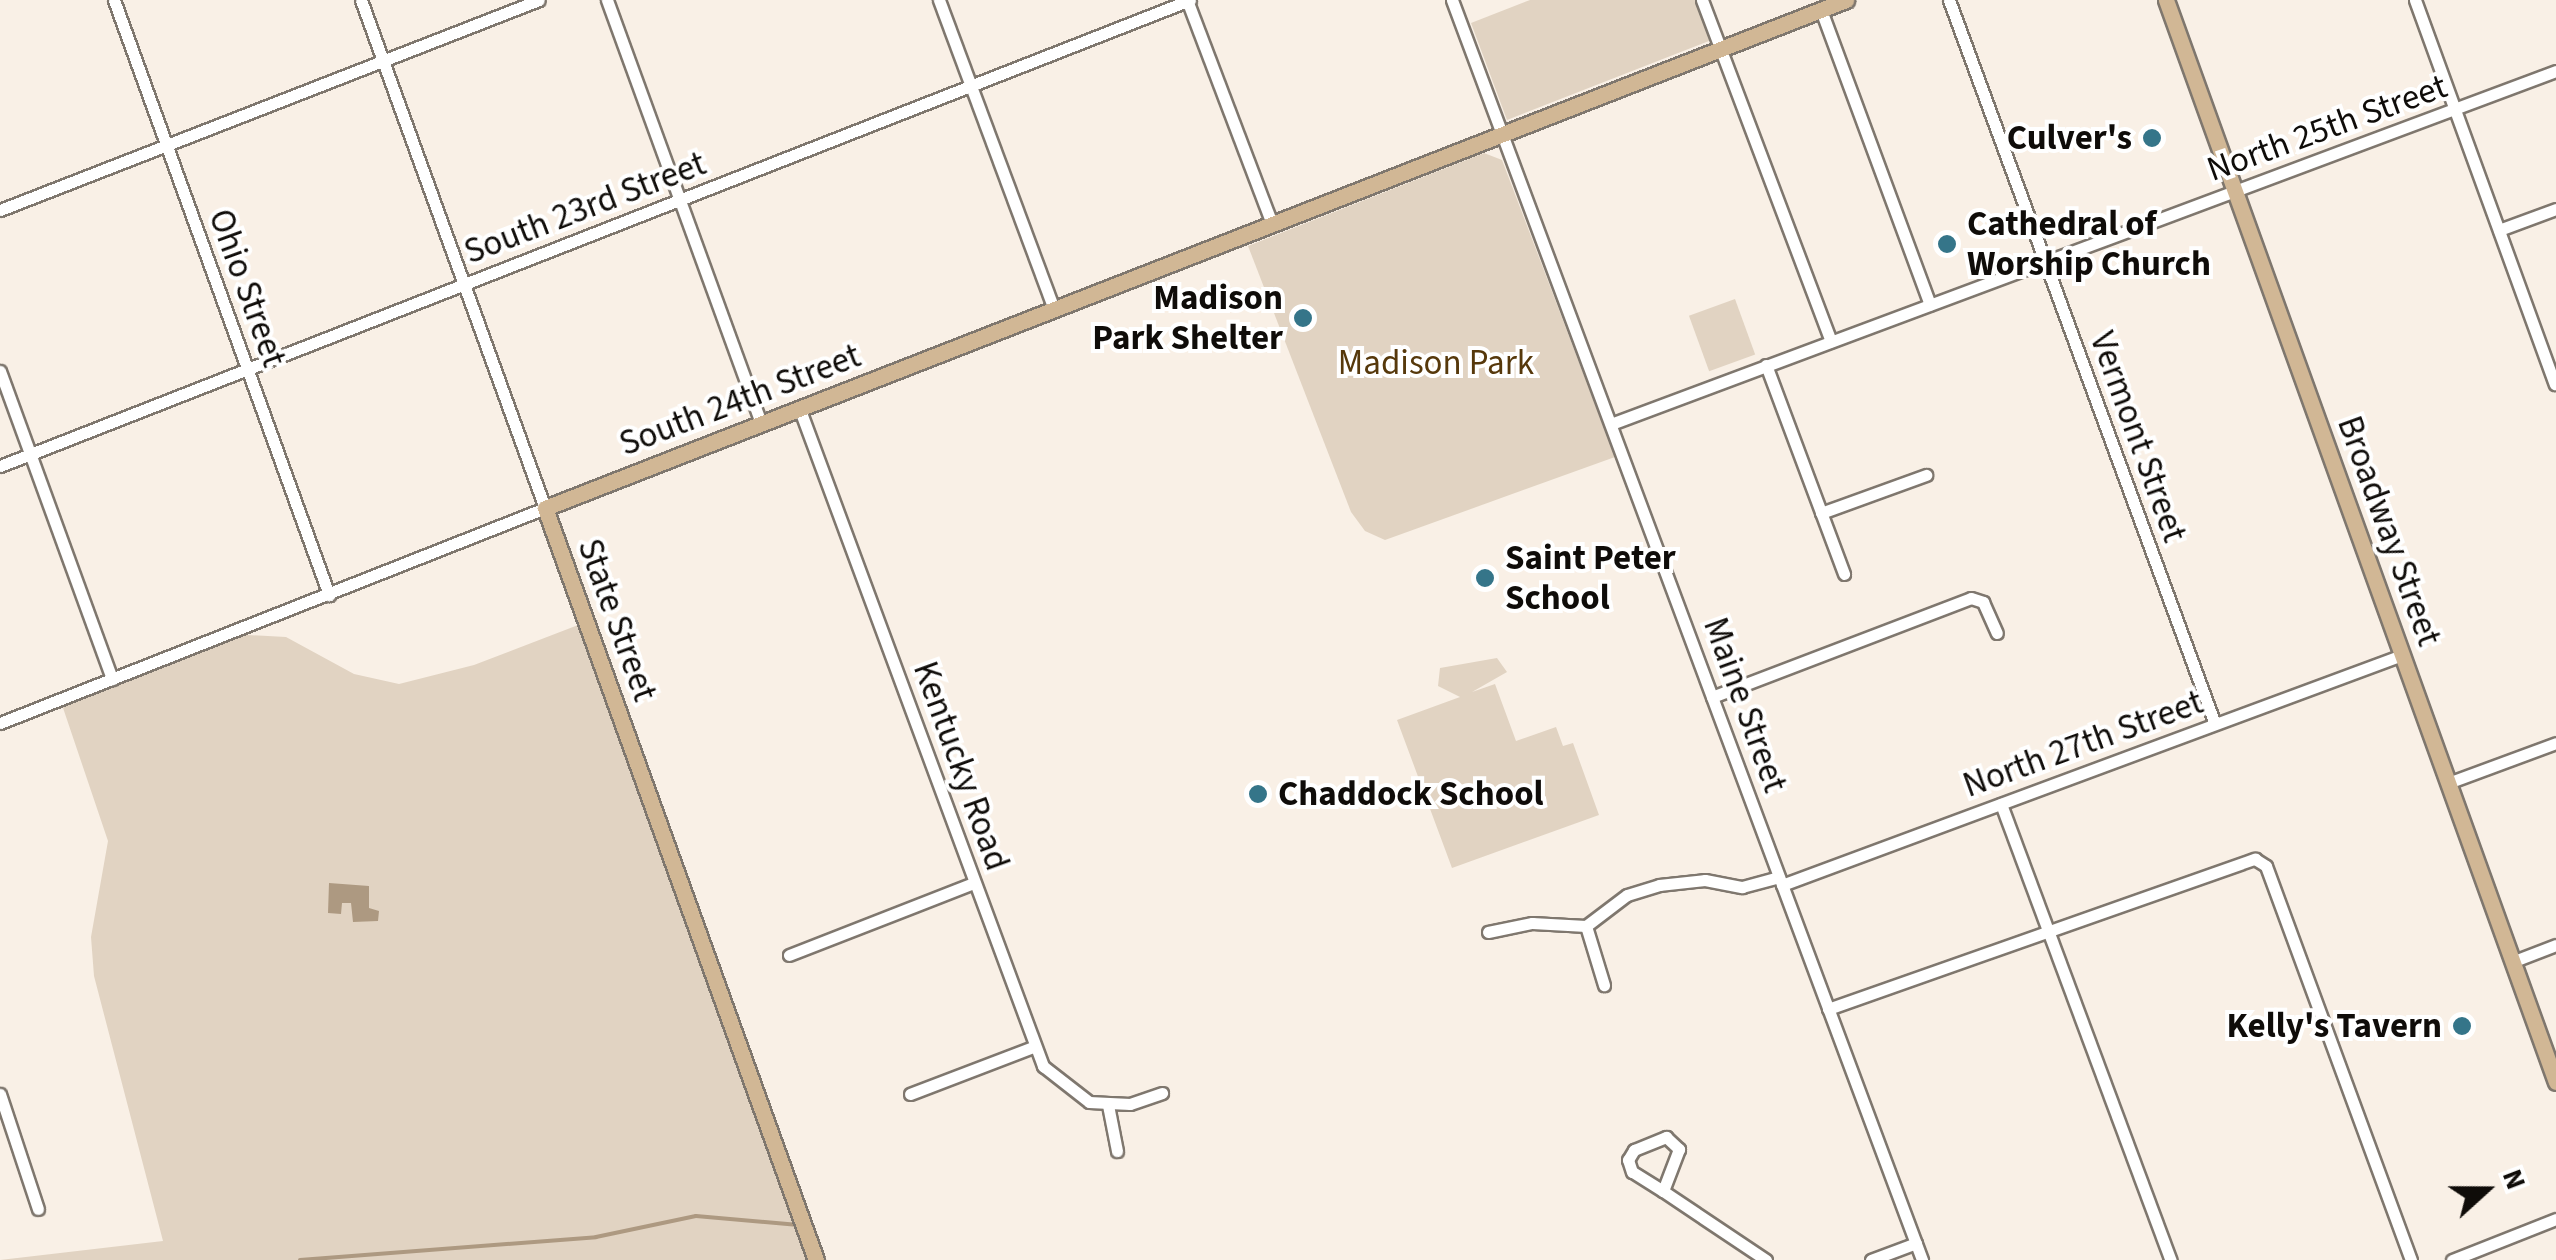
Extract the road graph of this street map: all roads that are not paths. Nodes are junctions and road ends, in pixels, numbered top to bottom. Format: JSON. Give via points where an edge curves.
{"nodes":[{"id":1,"x":114,"y":0,"type":"edge"},
{"id":2,"x":361,"y":0,"type":"edge"},
{"id":3,"x":539,"y":0,"type":"edge"},
{"id":4,"x":608,"y":0,"type":"edge"},
{"id":5,"x":939,"y":0,"type":"edge"},
{"id":6,"x":1188,"y":0,"type":"edge"},
{"id":7,"x":1452,"y":0,"type":"edge"},
{"id":8,"x":1702,"y":0,"type":"edge"},
{"id":9,"x":1846,"y":0,"type":"edge"},
{"id":10,"x":1949,"y":0,"type":"edge"},
{"id":11,"x":2166,"y":0,"type":"edge"},
{"id":12,"x":2415,"y":0,"type":"edge"},
{"id":13,"x":1821,"y":10,"type":"junction"},
{"id":14,"x":1721,"y":49,"type":"junction"},
{"id":15,"x":383,"y":61,"type":"junction"},
{"id":16,"x":2556,"y":71,"type":"edge"},
{"id":17,"x":971,"y":86,"type":"junction"},
{"id":18,"x":2455,"y":110,"type":"junction"},
{"id":19,"x":1503,"y":134,"type":"junction"},
{"id":20,"x":166,"y":145,"type":"junction"},
{"id":21,"x":2235,"y":192,"type":"junction"},
{"id":22,"x":680,"y":200,"type":"junction"},
{"id":23,"x":2556,"y":209,"type":"edge"},
{"id":24,"x":0,"y":210,"type":"edge"},
{"id":25,"x":1272,"y":224,"type":"junction"},
{"id":26,"x":2499,"y":230,"type":"junction"},
{"id":27,"x":2044,"y":262,"type":"junction"},
{"id":28,"x":464,"y":284,"type":"junction"},
{"id":29,"x":1930,"y":304,"type":"junction"},
{"id":30,"x":1054,"y":309,"type":"junction"},
{"id":31,"x":1831,"y":341,"type":"junction"},
{"id":32,"x":2550,"y":352,"type":"edge"},
{"id":33,"x":1766,"y":365,"type":"junction"},
{"id":34,"x":248,"y":370,"type":"junction"},
{"id":35,"x":0,"y":371,"type":"edge"},
{"id":36,"x":2555,"y":384,"type":"edge"},
{"id":37,"x":800,"y":410,"type":"junction"},
{"id":38,"x":762,"y":424,"type":"junction"},
{"id":39,"x":1610,"y":424,"type":"junction"},
{"id":40,"x":30,"y":454,"type":"junction"},
{"id":41,"x":0,"y":466,"type":"edge"},
{"id":42,"x":1926,"y":475,"type":"dead end"},
{"id":43,"x":545,"y":508,"type":"junction"},
{"id":44,"x":1821,"y":513,"type":"junction"},
{"id":45,"x":1844,"y":574,"type":"dead end"},
{"id":46,"x":329,"y":595,"type":"junction"},
{"id":47,"x":1998,"y":634,"type":"dead end"},
{"id":48,"x":2402,"y":655,"type":"junction"},
{"id":49,"x":112,"y":680,"type":"junction"},
{"id":50,"x":1712,"y":697,"type":"junction"},
{"id":51,"x":0,"y":722,"type":"edge"},
{"id":52,"x":2215,"y":724,"type":"junction"},
{"id":53,"x":2556,"y":743,"type":"edge"},
{"id":54,"x":2448,"y":783,"type":"junction"},
{"id":55,"x":2001,"y":804,"type":"junction"},
{"id":56,"x":1781,"y":881,"type":"junction"},
{"id":57,"x":974,"y":882,"type":"junction"},
{"id":58,"x":1586,"y":926,"type":"junction"},
{"id":59,"x":2048,"y":930,"type":"junction"},
{"id":60,"x":1488,"y":932,"type":"dead end"},
{"id":61,"x":2556,"y":946,"type":"edge"},
{"id":62,"x":789,"y":955,"type":"dead end"},
{"id":63,"x":2512,"y":962,"type":"junction"},
{"id":64,"x":1604,"y":985,"type":"dead end"},
{"id":65,"x":1828,"y":1009,"type":"junction"},
{"id":66,"x":1033,"y":1046,"type":"junction"},
{"id":67,"x":2556,"y":1082,"type":"edge"},
{"id":68,"x":1162,"y":1093,"type":"dead end"},
{"id":69,"x":0,"y":1094,"type":"edge"},
{"id":70,"x":910,"y":1094,"type":"dead end"},
{"id":71,"x":1108,"y":1105,"type":"junction"},
{"id":72,"x":5,"y":1115,"type":"edge"},
{"id":73,"x":1117,"y":1151,"type":"dead end"},
{"id":74,"x":1663,"y":1191,"type":"junction"},
{"id":75,"x":38,"y":1209,"type":"dead end"},
{"id":76,"x":2556,"y":1220,"type":"edge"},
{"id":77,"x":1916,"y":1243,"type":"junction"},
{"id":78,"x":816,"y":1260,"type":"edge"},
{"id":79,"x":1766,"y":1260,"type":"edge"},
{"id":80,"x":1871,"y":1260,"type":"edge"},
{"id":81,"x":1922,"y":1260,"type":"edge"},
{"id":82,"x":2171,"y":1260,"type":"edge"},
{"id":83,"x":2411,"y":1260,"type":"edge"},
{"id":84,"x":2452,"y":1260,"type":"edge"}],
"edges":[{"from":1,"to":20,"type":"street","name":"Ohio Street"},
{"from":2,"to":15,"type":"street","name":"State Street"},
{"from":3,"to":15,"type":"street"},
{"from":4,"to":22,"type":"street"},
{"from":5,"to":17,"type":"street"},
{"from":6,"to":17,"type":"street","name":"South 23rd Street"},
{"from":6,"to":25,"type":"street"},
{"from":7,"to":19,"type":"street","name":"Maine Street"},
{"from":8,"to":14,"type":"street"},
{"from":9,"to":13,"type":"main road","name":"South 24th Street"},
{"from":10,"to":27,"type":"street","name":"Vermont Street"},
{"from":11,"to":21,"type":"main road","name":"Broadway Street"},
{"from":12,"to":18,"type":"street"},
{"from":13,"to":14,"type":"main road","name":"South 24th Street"},
{"from":13,"to":29,"type":"street"},
{"from":14,"to":19,"type":"main road","name":"South 24th Street"},
{"from":14,"to":31,"type":"street"},
{"from":15,"to":20,"type":"street"},
{"from":15,"to":28,"type":"street","name":"State Street"},
{"from":16,"to":18,"type":"street","name":"North 25th Street"},
{"from":17,"to":22,"type":"street","name":"South 23rd Street"},
{"from":17,"to":30,"type":"street"},
{"from":18,"to":21,"type":"street","name":"North 25th Street"},
{"from":18,"to":26,"type":"street"},
{"from":19,"to":25,"type":"main road","name":"South 24th Street"},
{"from":19,"to":39,"type":"street","name":"Maine Street"},
{"from":20,"to":24,"type":"street"},
{"from":20,"to":34,"type":"street","name":"Ohio Street"},
{"from":21,"to":27,"type":"street","name":"North 25th Street"},
{"from":21,"to":48,"type":"main road","name":"Broadway Street"},
{"from":22,"to":28,"type":"street","name":"South 23rd Street"},
{"from":22,"to":38,"type":"street"},
{"from":23,"to":26,"type":"street"},
{"from":25,"to":30,"type":"main road","name":"South 24th Street"},
{"from":26,"to":32,"type":"street"},
{"from":27,"to":29,"type":"street","name":"North 25th Street"},
{"from":27,"to":52,"type":"street","name":"Vermont Street"},
{"from":28,"to":34,"type":"street","name":"South 23rd Street"},
{"from":28,"to":43,"type":"street","name":"State Street"},
{"from":29,"to":31,"type":"street","name":"North 25th Street"},
{"from":30,"to":37,"type":"main road","name":"South 24th Street"},
{"from":31,"to":33,"type":"street","name":"North 25th Street"},
{"from":32,"to":36,"type":"street"},
{"from":33,"to":39,"type":"street","name":"North 25th Street"},
{"from":33,"to":44,"type":"street"},
{"from":34,"to":40,"type":"street","name":"South 23rd Street"},
{"from":34,"to":46,"type":"street","name":"Ohio Street"},
{"from":35,"to":40,"type":"street"},
{"from":37,"to":38,"type":"main road","name":"South 24th Street"},
{"from":37,"to":57,"type":"street","name":"Kentucky Road"},
{"from":38,"to":43,"type":"main road","name":"South 24th Street"},
{"from":39,"to":50,"type":"street","name":"Maine Street"},
{"from":40,"to":41,"type":"street","name":"South 23rd Street"},
{"from":40,"to":49,"type":"street"},
{"from":42,"to":44,"type":"street"},
{"from":43,"to":46,"type":"street","name":"South 24th Street"},
{"from":43,"to":78,"type":"main road","name":"State Street"},
{"from":44,"to":45,"type":"street"},
{"from":46,"to":49,"type":"street","name":"South 24th Street"},
{"from":47,"to":50,"type":"street","via":[[1983,602],[1971,598]]},
{"from":48,"to":52,"type":"street","name":"North 27th Street"},
{"from":48,"to":54,"type":"main road","name":"Broadway Street"},
{"from":49,"to":51,"type":"street","name":"South 24th Street"},
{"from":50,"to":56,"type":"street","name":"Maine Street"},
{"from":52,"to":55,"type":"street","name":"North 27th Street"},
{"from":53,"to":54,"type":"street"},
{"from":54,"to":63,"type":"main road","name":"Broadway Street"},
{"from":55,"to":56,"type":"street","name":"North 27th Street"},
{"from":55,"to":59,"type":"street"},
{"from":56,"to":58,"type":"street","name":"North 27th Street","via":[[1753,886],[1706,880],[1640,890]]},
{"from":56,"to":65,"type":"street","name":"Maine Street"},
{"from":57,"to":62,"type":"street"},
{"from":57,"to":66,"type":"street","name":"Kentucky Road"},
{"from":58,"to":60,"type":"street","via":[[1532,923]]},
{"from":58,"to":64,"type":"street"},
{"from":59,"to":65,"type":"street"},
{"from":59,"to":82,"type":"street"},
{"from":59,"to":83,"type":"street","via":[[2246,858],[2266,866]]},
{"from":61,"to":63,"type":"street"},
{"from":63,"to":67,"type":"main road","name":"Broadway Street"},
{"from":65,"to":77,"type":"street","name":"Maine Street"},
{"from":66,"to":70,"type":"street"},
{"from":66,"to":71,"type":"street","name":"Kentucky Road","via":[[1068,1092]]},
{"from":68,"to":71,"type":"street"},
{"from":69,"to":72,"type":"street"},
{"from":71,"to":73,"type":"street"},
{"from":72,"to":75,"type":"street"},
{"from":74,"to":74,"type":"street","via":[[1679,1149],[1671,1137],[1634,1150],[1628,1160],[1632,1172]]},
{"from":74,"to":79,"type":"street"},
{"from":76,"to":84,"type":"street"},
{"from":77,"to":80,"type":"street"},
{"from":77,"to":81,"type":"street","name":"Maine Street"}]}
